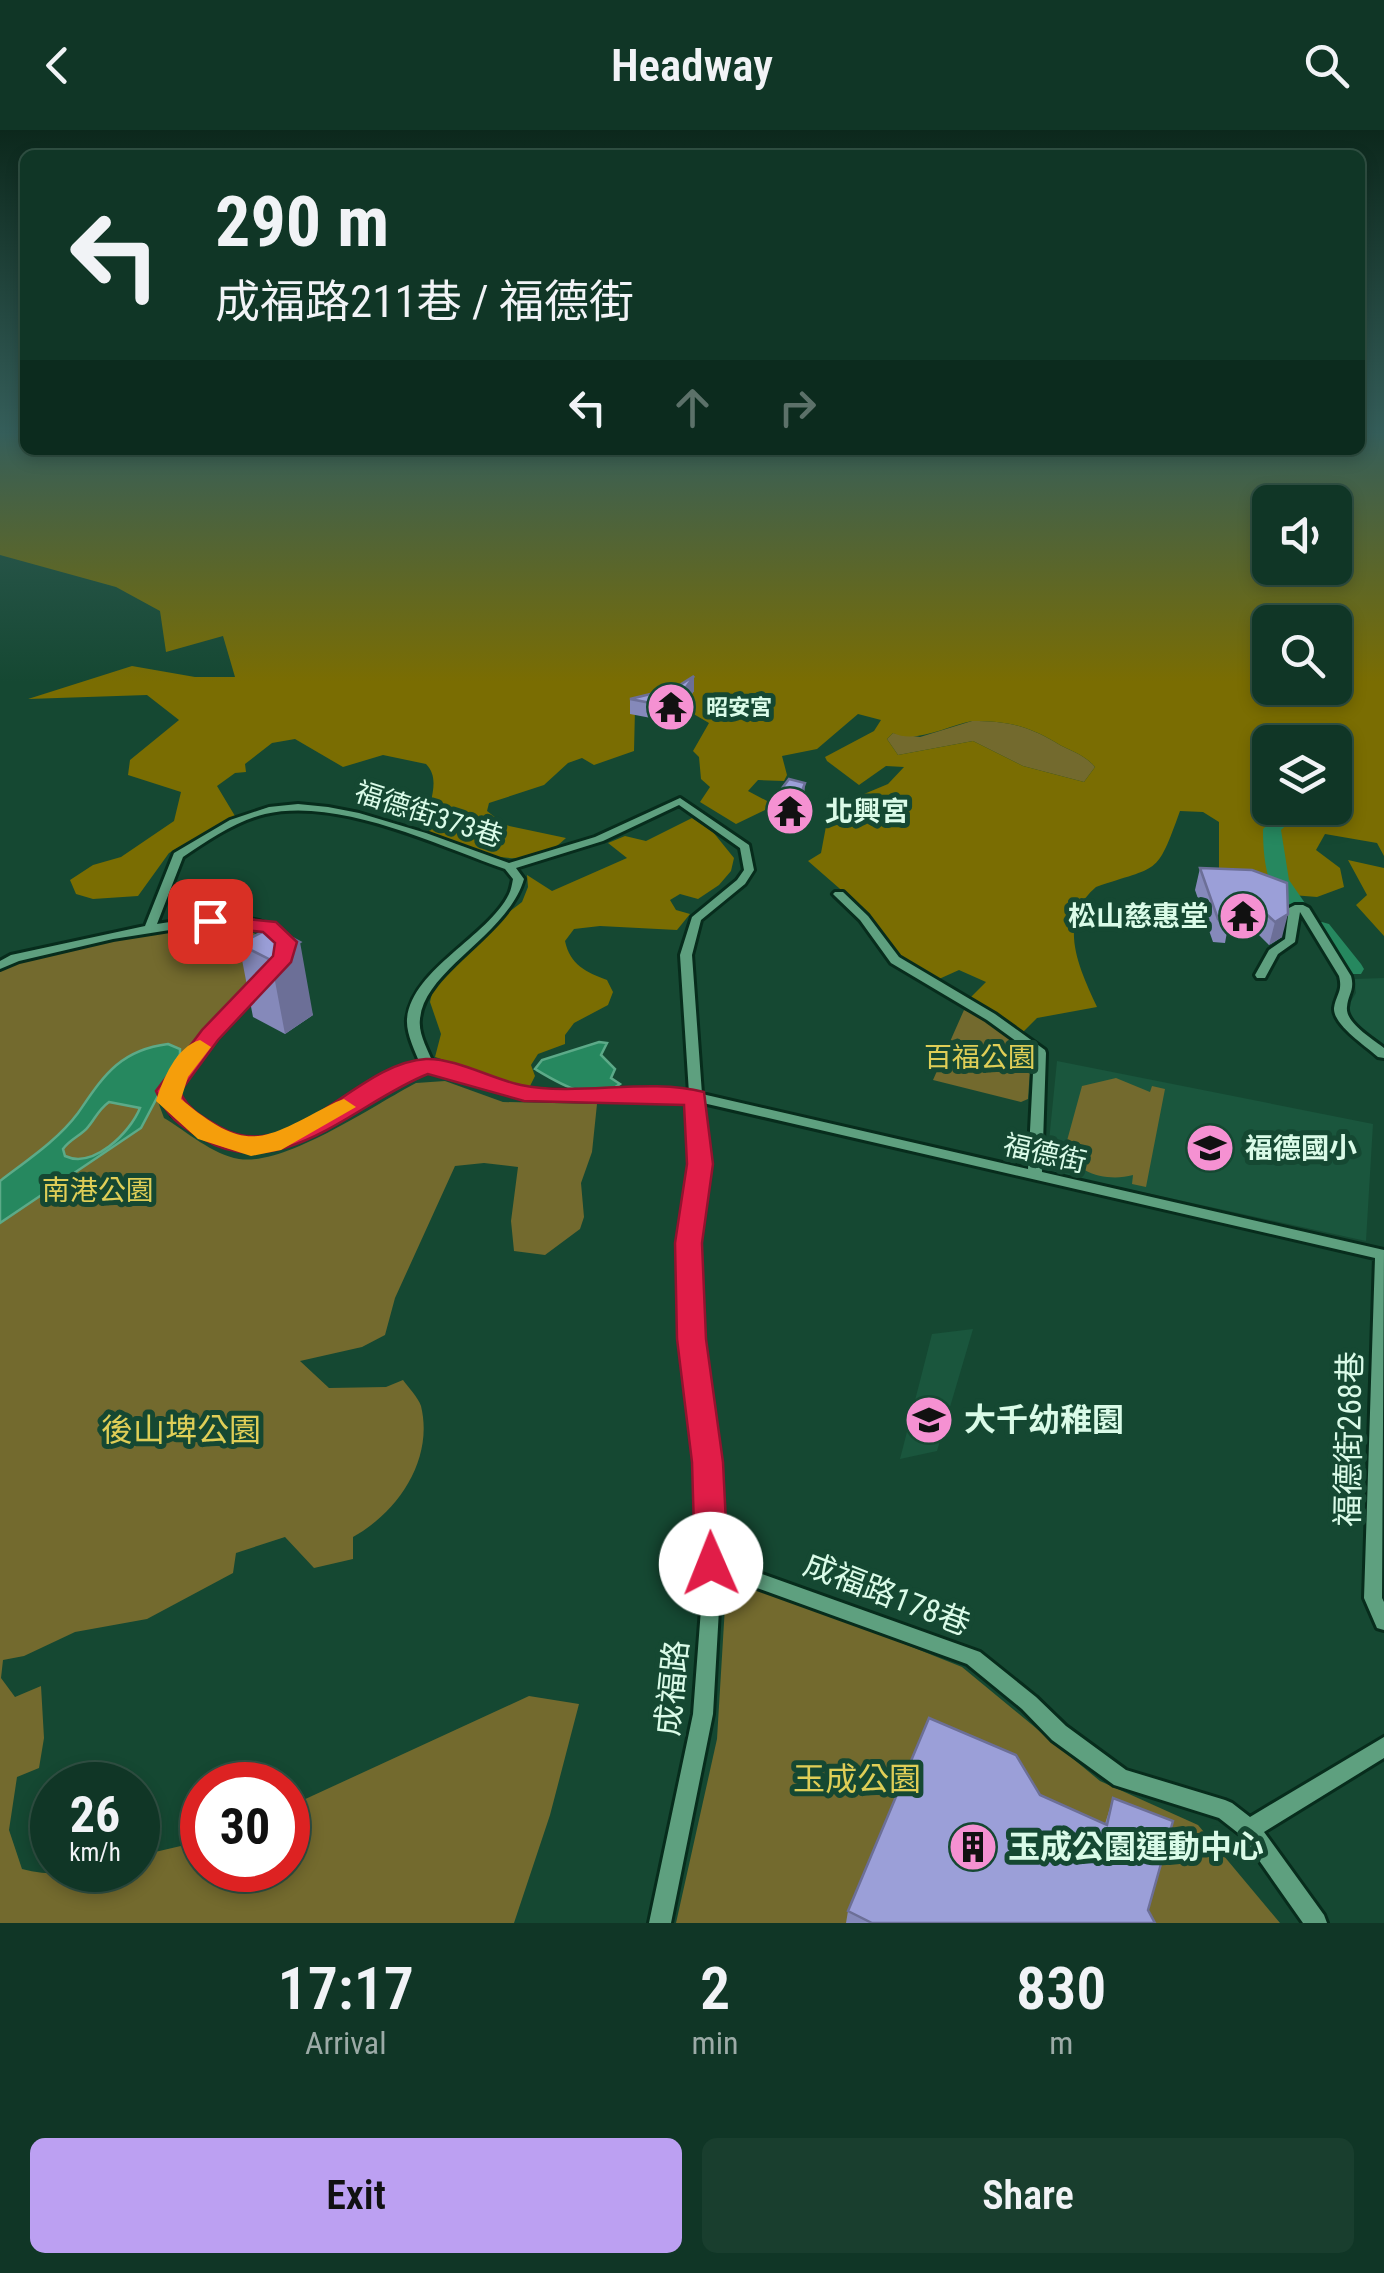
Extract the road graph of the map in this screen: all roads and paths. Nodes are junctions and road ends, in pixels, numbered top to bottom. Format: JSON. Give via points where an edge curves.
{"nodes":[{"id":1,"x":510,"y":867,"type":"junction"},
{"id":2,"x":839,"y":894,"type":"dead end"},
{"id":3,"x":149,"y":930,"type":"junction"},
{"id":4,"x":284,"y":958,"type":"edge"},
{"id":5,"x":0,"y":965,"type":"edge"},
{"id":6,"x":1261,"y":975,"type":"dead end"},
{"id":7,"x":267,"y":978,"type":"edge"},
{"id":8,"x":1383,"y":1054,"type":"edge"},
{"id":9,"x":427,"y":1066,"type":"junction"},
{"id":10,"x":696,"y":1098,"type":"junction"},
{"id":11,"x":1035,"y":1176,"type":"junction"},
{"id":12,"x":1384,"y":1255,"type":"edge"},
{"id":13,"x":711,"y":1564,"type":"junction"},
{"id":14,"x":1384,"y":1622,"type":"edge"},
{"id":15,"x":1384,"y":1747,"type":"edge"},
{"id":16,"x":1249,"y":1829,"type":"junction"},
{"id":17,"x":660,"y":1923,"type":"edge"},
{"id":18,"x":1316,"y":1923,"type":"edge"}],
"edges":[{"from":1,"to":3,"type":"street","name":"福德街373巷","via":[[342,812],[266,811],[178,855]]},
{"from":1,"to":9,"type":"street","name":"福德街373巷","via":[[520,879],[516,897],[416,1004],[413,1022]]},
{"from":1,"to":10,"type":"street","name":"成福路","via":[[598,839],[680,801],[745,847],[749,870],[696,918],[689,936]]},
{"from":2,"to":11,"type":"street","via":[[896,960],[1040,1053]]},
{"from":3,"to":4,"type":"street","via":[[210,921],[268,926],[286,942]]},
{"from":3,"to":5,"type":"street"},
{"from":6,"to":8,"type":"street","via":[[1273,952],[1291,940],[1295,908],[1303,908],[1345,976],[1344,1021]]},
{"from":7,"to":9,"type":"street","via":[[210,1035],[168,1091],[177,1112],[206,1134],[251,1147],[272,1144]]},
{"from":9,"to":10,"type":"street","name":"福德街","via":[[524,1094]]},
{"from":10,"to":11,"type":"street","name":"福德街"},
{"from":10,"to":13,"type":"street","name":"成福路","via":[[700,1164],[688,1243],[691,1339],[707,1462]]},
{"from":11,"to":12,"type":"street","name":"福德街"},
{"from":12,"to":14,"type":"street","name":"福德街268巷","via":[[1373,1598]]},
{"from":13,"to":16,"type":"street","name":"成福路178巷","via":[[973,1658],[1121,1778],[1225,1810]]},
{"from":13,"to":17,"type":"street","name":"成福路","via":[[704,1714]]},
{"from":15,"to":16,"type":"street"},
{"from":16,"to":18,"type":"street"}]}
